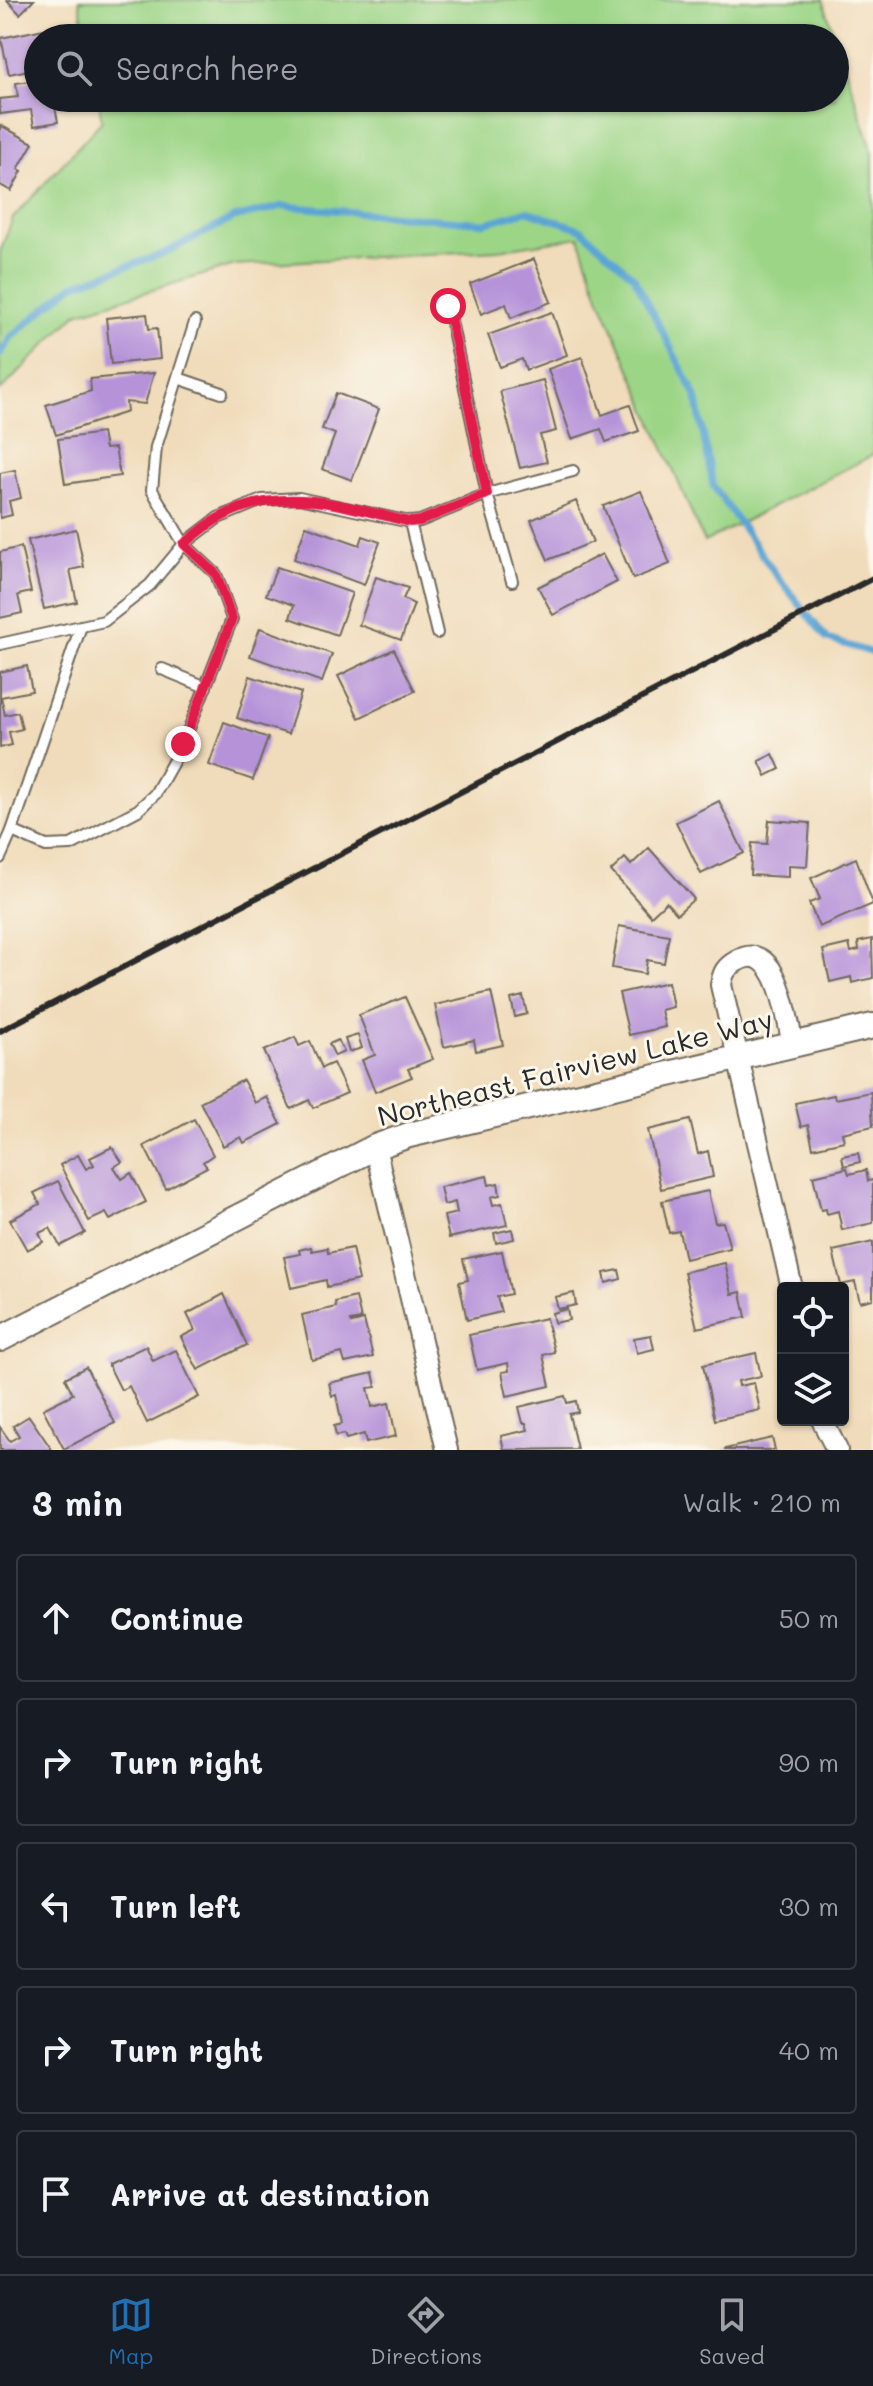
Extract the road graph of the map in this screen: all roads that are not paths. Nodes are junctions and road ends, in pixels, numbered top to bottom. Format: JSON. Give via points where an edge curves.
{"nodes":[{"id":1,"x":448,"y":306,"type":"dead end"},
{"id":2,"x":195,"y":322,"type":"dead end"},
{"id":3,"x":178,"y":378,"type":"junction"},
{"id":4,"x":222,"y":393,"type":"dead end"},
{"id":5,"x":573,"y":471,"type":"dead end"},
{"id":6,"x":487,"y":494,"type":"junction"},
{"id":7,"x":410,"y":522,"type":"junction"},
{"id":8,"x":184,"y":544,"type":"junction"},
{"id":9,"x":512,"y":581,"type":"dead end"},
{"id":10,"x":81,"y":626,"type":"junction"},
{"id":11,"x":437,"y":633,"type":"dead end"},
{"id":12,"x":0,"y":644,"type":"edge"},
{"id":13,"x":162,"y":669,"type":"dead end"},
{"id":14,"x":206,"y":687,"type":"junction"},
{"id":15,"x":12,"y":831,"type":"junction"},
{"id":16,"x":0,"y":858,"type":"edge"},
{"id":17,"x":873,"y":1026,"type":"edge"},
{"id":18,"x":793,"y":1045,"type":"junction"},
{"id":19,"x":738,"y":1057,"type":"junction"},
{"id":20,"x":375,"y":1147,"type":"junction"},
{"id":21,"x":791,"y":1282,"type":"edge"},
{"id":22,"x":0,"y":1339,"type":"edge"},
{"id":23,"x":825,"y":1426,"type":"edge"},
{"id":24,"x":447,"y":1450,"type":"edge"},
{"id":25,"x":837,"y":1450,"type":"edge"}],
"edges":[{"from":1,"to":6,"type":"lane"},
{"from":2,"to":3,"type":"lane"},
{"from":3,"to":4,"type":"lane"},
{"from":3,"to":8,"type":"lane","via":[[156,447],[152,490]]},
{"from":5,"to":6,"type":"lane"},
{"from":6,"to":7,"type":"lane"},
{"from":6,"to":9,"type":"lane"},
{"from":7,"to":8,"type":"lane","via":[[299,498],[262,500],[218,518]]},
{"from":7,"to":11,"type":"lane"},
{"from":8,"to":10,"type":"lane","via":[[150,585],[104,621]]},
{"from":8,"to":14,"type":"lane","via":[[216,574],[232,619]]},
{"from":10,"to":12,"type":"lane"},
{"from":10,"to":15,"type":"lane"},
{"from":13,"to":14,"type":"lane"},
{"from":14,"to":15,"type":"lane","via":[[183,744],[155,794],[138,810],[71,845],[46,846]]},
{"from":15,"to":16,"type":"lane"},
{"from":17,"to":18,"type":"street","name":"Northeast Fairview Lake Way"},
{"from":18,"to":19,"type":"street","name":"Northeast Fairview Lake Way"},
{"from":18,"to":19,"type":"street","via":[[776,977],[763,959],[744,957],[727,966],[721,985]]},
{"from":19,"to":20,"type":"street","name":"Northeast Fairview Lake Way"},
{"from":19,"to":21,"type":"street"},
{"from":20,"to":22,"type":"street","name":"Northeast Fairview Lake Way"},
{"from":20,"to":24,"type":"street"},
{"from":23,"to":25,"type":"street"}]}
